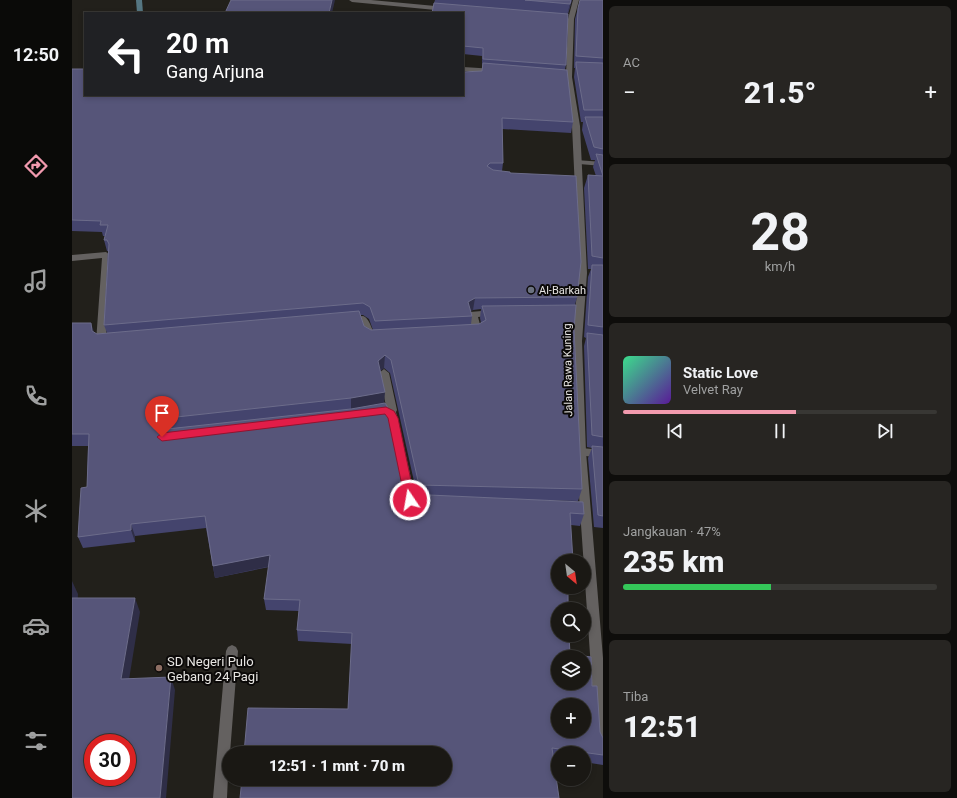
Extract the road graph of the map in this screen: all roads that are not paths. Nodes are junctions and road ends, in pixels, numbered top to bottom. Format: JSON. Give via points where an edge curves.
{"nodes":[{"id":1,"x":352,"y":0,"type":"edge"},
{"id":2,"x":576,"y":0,"type":"edge"},
{"id":3,"x":452,"y":9,"type":"edge"},
{"id":4,"x":464,"y":69,"type":"edge"},
{"id":5,"x":502,"y":72,"type":"edge"},
{"id":6,"x":579,"y":162,"type":"junction"},
{"id":7,"x":603,"y":164,"type":"edge"},
{"id":8,"x":72,"y":258,"type":"edge"},
{"id":9,"x":504,"y":313,"type":"edge"},
{"id":10,"x":340,"y":321,"type":"edge"},
{"id":11,"x":462,"y":333,"type":"edge"},
{"id":12,"x":385,"y":337,"type":"edge"},
{"id":13,"x":117,"y":341,"type":"edge"},
{"id":14,"x":577,"y":341,"type":"junction"},
{"id":15,"x":590,"y":343,"type":"edge"},
{"id":16,"x":384,"y":373,"type":"dead end"},
{"id":17,"x":388,"y":411,"type":"junction"},
{"id":18,"x":365,"y":413,"type":"edge"},
{"id":19,"x":581,"y":452,"type":"junction"},
{"id":20,"x":603,"y":454,"type":"edge"},
{"id":21,"x":423,"y":503,"type":"edge"},
{"id":22,"x":570,"y":507,"type":"edge"},
{"id":23,"x":586,"y":508,"type":"junction"},
{"id":24,"x":232,"y":651,"type":"dead end"},
{"id":25,"x":603,"y":741,"type":"edge"},
{"id":26,"x":220,"y":798,"type":"edge"}],
"edges":[{"from":1,"to":3,"type":"street"},
{"from":2,"to":6,"type":"street","name":"Jalan Rawa Kuning","via":[[568,19],[569,74],[579,126]]},
{"from":4,"to":5,"type":"street"},
{"from":6,"to":7,"type":"street"},
{"from":6,"to":14,"type":"street","name":"Jalan Rawa Kuning","via":[[576,181],[587,273],[576,313]]},
{"from":8,"to":13,"type":"street","via":[[106,255],[101,342]]},
{"from":9,"to":11,"type":"street","via":[[473,314],[477,332]]},
{"from":10,"to":12,"type":"street","via":[[363,319],[370,338]]},
{"from":14,"to":15,"type":"street"},
{"from":14,"to":19,"type":"street","name":"Jalan Rawa Kuning"},
{"from":16,"to":17,"type":"street","via":[[392,410]]},
{"from":17,"to":18,"type":"street"},
{"from":17,"to":21,"type":"street","via":[[393,418],[410,500]]},
{"from":19,"to":20,"type":"street"},
{"from":19,"to":23,"type":"street","name":"Jalan Rawa Kuning"},
{"from":22,"to":23,"type":"street"},
{"from":23,"to":25,"type":"street","name":"Jalan Rawa Kuning"},
{"from":24,"to":26,"type":"street"}]}
